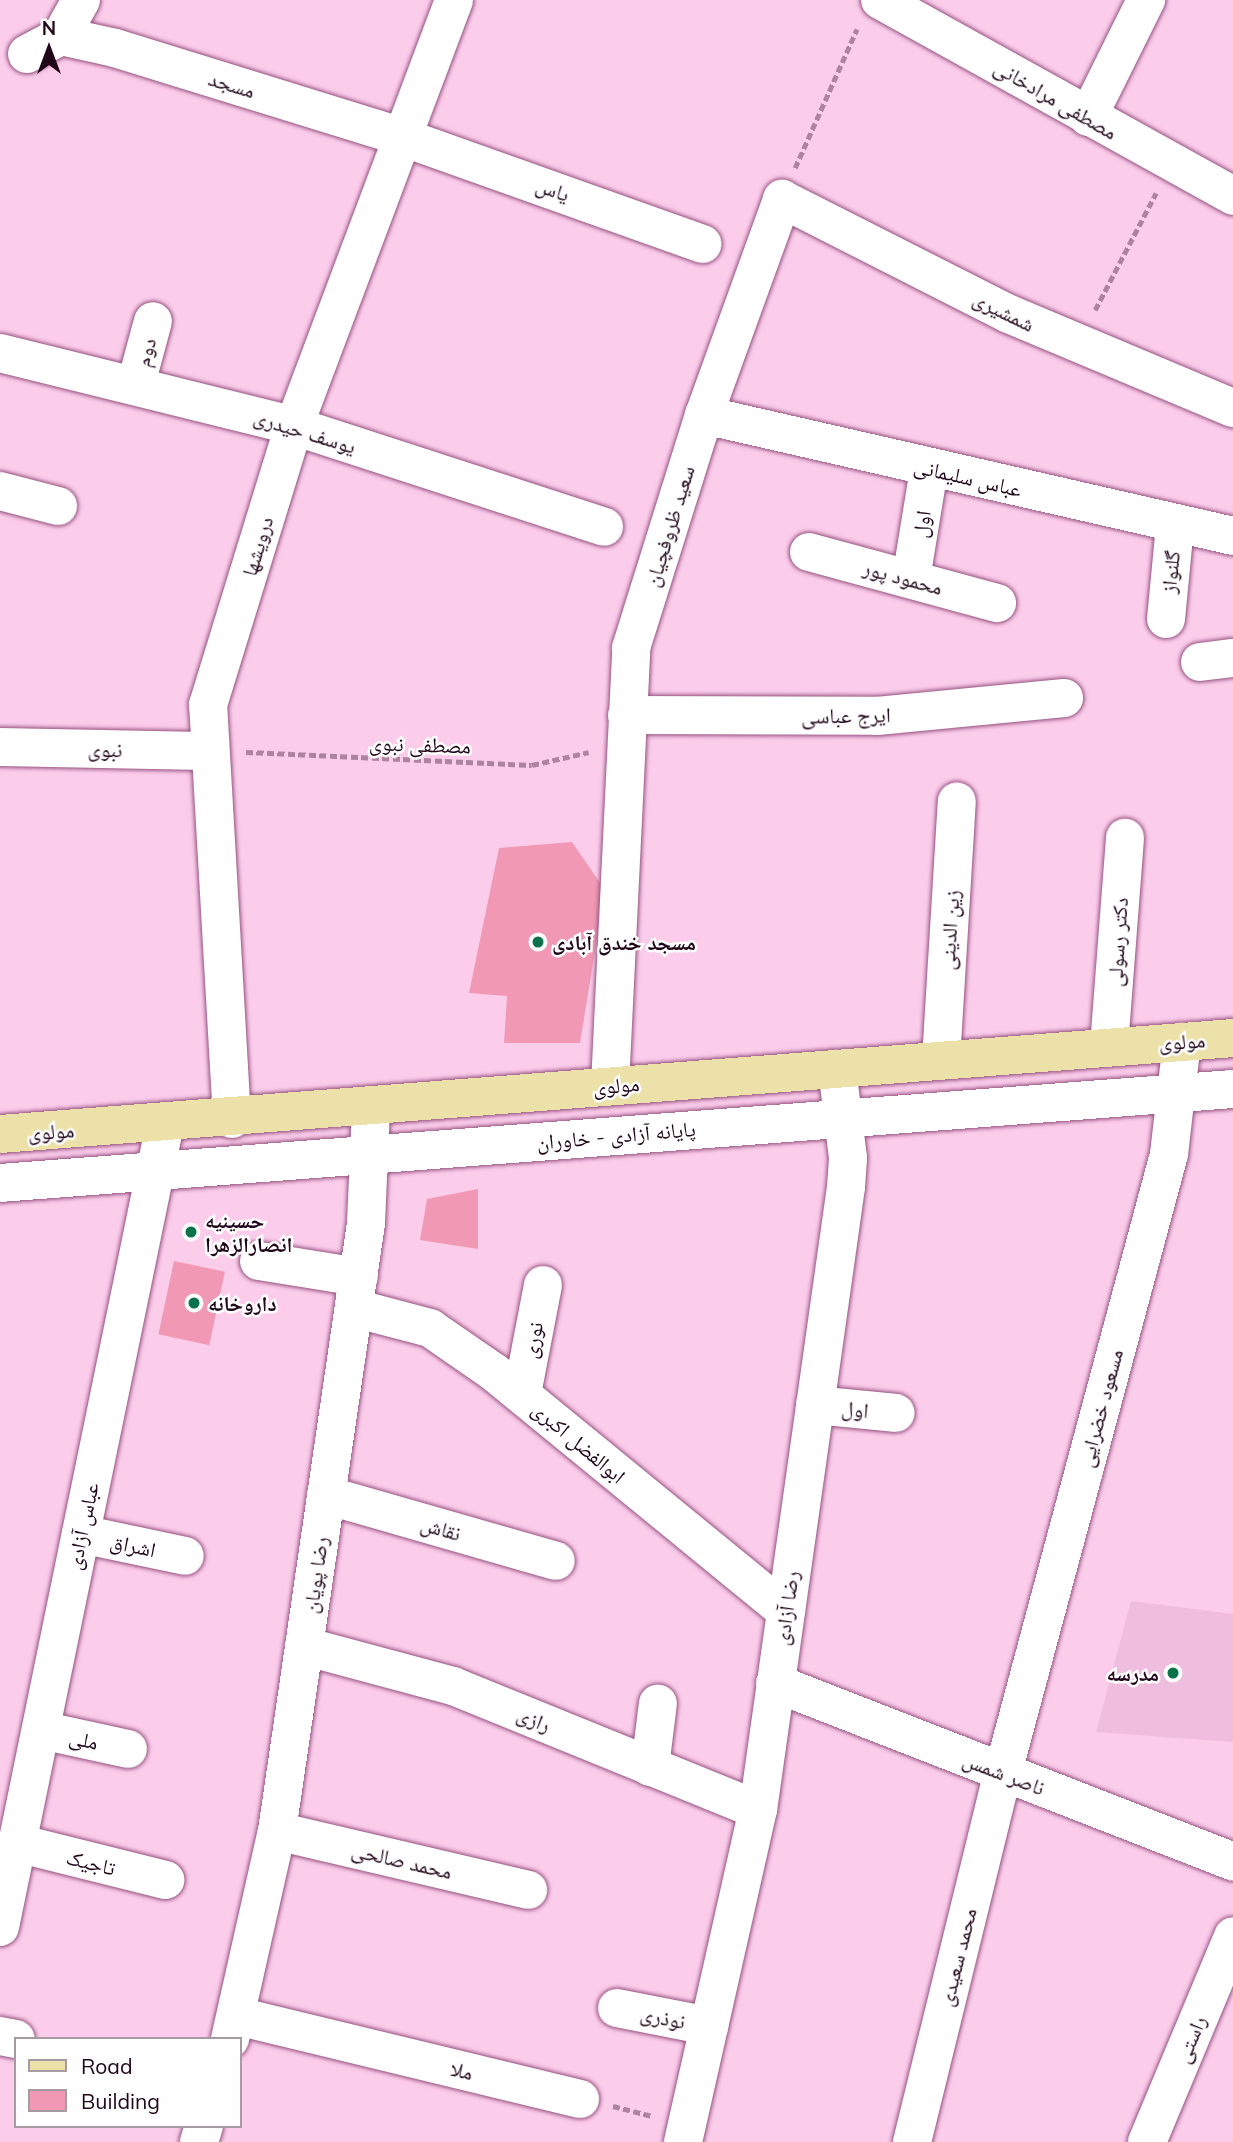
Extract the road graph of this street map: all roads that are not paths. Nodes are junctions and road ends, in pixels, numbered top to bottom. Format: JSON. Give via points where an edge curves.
{"nodes":[{"id":1,"x":80,"y":0,"type":"edge"},
{"id":2,"x":454,"y":0,"type":"edge"},
{"id":3,"x":1146,"y":0,"type":"edge"},
{"id":4,"x":871,"y":10,"type":"edge"},
{"id":5,"x":61,"y":36,"type":"junction"},
{"id":6,"x":27,"y":54,"type":"dead end"},
{"id":7,"x":1088,"y":117,"type":"junction"},
{"id":8,"x":402,"y":137,"type":"junction"},
{"id":9,"x":1233,"y":196,"type":"edge"},
{"id":10,"x":782,"y":199,"type":"joint"},
{"id":11,"x":703,"y":244,"type":"dead end"},
{"id":12,"x":153,"y":321,"type":"dead end"},
{"id":13,"x":0,"y":353,"type":"edge"},
{"id":14,"x":136,"y":384,"type":"junction"},
{"id":15,"x":1233,"y":408,"type":"edge"},
{"id":16,"x":704,"y":415,"type":"junction"},
{"id":17,"x":294,"y":426,"type":"junction"},
{"id":18,"x":929,"y":469,"type":"junction"},
{"id":19,"x":0,"y":491,"type":"edge"},
{"id":20,"x":58,"y":506,"type":"dead end"},
{"id":21,"x":1175,"y":525,"type":"junction"},
{"id":22,"x":604,"y":527,"type":"dead end"},
{"id":23,"x":1233,"y":536,"type":"edge"},
{"id":24,"x":809,"y":552,"type":"dead end"},
{"id":25,"x":911,"y":579,"type":"junction"},
{"id":26,"x":997,"y":603,"type":"dead end"},
{"id":27,"x":1166,"y":619,"type":"dead end"},
{"id":28,"x":1064,"y":698,"type":"dead end"},
{"id":29,"x":626,"y":729,"type":"junction"},
{"id":30,"x":0,"y":747,"type":"edge"},
{"id":31,"x":210,"y":751,"type":"junction"},
{"id":32,"x":957,"y":801,"type":"dead end"},
{"id":33,"x":1125,"y":838,"type":"dead end"},
{"id":34,"x":1233,"y":1038,"type":"edge"},
{"id":35,"x":1182,"y":1042,"type":"junction"},
{"id":36,"x":1109,"y":1046,"type":"junction"},
{"id":37,"x":941,"y":1060,"type":"junction"},
{"id":38,"x":837,"y":1069,"type":"junction"},
{"id":39,"x":610,"y":1085,"type":"junction"},
{"id":40,"x":1233,"y":1088,"type":"edge"},
{"id":41,"x":1176,"y":1093,"type":"junction"},
{"id":42,"x":371,"y":1108,"type":"junction"},
{"id":43,"x":843,"y":1118,"type":"junction"},
{"id":44,"x":232,"y":1119,"type":"junction"},
{"id":45,"x":165,"y":1124,"type":"junction"},
{"id":46,"x":0,"y":1134,"type":"edge"},
{"id":47,"x":369,"y":1155,"type":"junction"},
{"id":48,"x":155,"y":1170,"type":"junction"},
{"id":49,"x":0,"y":1183,"type":"edge"},
{"id":50,"x":259,"y":1261,"type":"dead end"},
{"id":51,"x":543,"y":1285,"type":"dead end"},
{"id":52,"x":356,"y":1292,"type":"junction"},
{"id":53,"x":522,"y":1394,"type":"junction"},
{"id":54,"x":815,"y":1405,"type":"junction"},
{"id":55,"x":896,"y":1413,"type":"dead end"},
{"id":56,"x":326,"y":1495,"type":"junction"},
{"id":57,"x":81,"y":1534,"type":"junction"},
{"id":58,"x":185,"y":1556,"type":"dead end"},
{"id":59,"x":556,"y":1561,"type":"dead end"},
{"id":60,"x":786,"y":1612,"type":"junction"},
{"id":61,"x":304,"y":1646,"type":"junction"},
{"id":62,"x":775,"y":1684,"type":"junction"},
{"id":63,"x":658,"y":1703,"type":"dead end"},
{"id":64,"x":41,"y":1730,"type":"junction"},
{"id":65,"x":128,"y":1749,"type":"dead end"},
{"id":66,"x":650,"y":1767,"type":"junction"},
{"id":67,"x":1003,"y":1772,"type":"junction"},
{"id":68,"x":758,"y":1810,"type":"junction"},
{"id":69,"x":276,"y":1831,"type":"junction"},
{"id":70,"x":17,"y":1843,"type":"junction"},
{"id":71,"x":1233,"y":1862,"type":"edge"},
{"id":72,"x":165,"y":1880,"type":"dead end"},
{"id":73,"x":528,"y":1889,"type":"dead end"},
{"id":74,"x":0,"y":1927,"type":"edge"},
{"id":75,"x":1233,"y":1936,"type":"edge"},
{"id":76,"x":617,"y":2008,"type":"dead end"},
{"id":77,"x":709,"y":2026,"type":"junction"},
{"id":78,"x":233,"y":2027,"type":"edge"},
{"id":79,"x":580,"y":2099,"type":"road end"},
{"id":80,"x":685,"y":2134,"type":"edge"},
{"id":81,"x":912,"y":2142,"type":"edge"},
{"id":82,"x":1147,"y":2142,"type":"edge"}],
"edges":[{"from":1,"to":5,"type":"street"},
{"from":2,"to":8,"type":"street","name":"درویشها"},
{"from":3,"to":7,"type":"street"},
{"from":4,"to":7,"type":"street","name":"مصطفی مرادخانی"},
{"from":5,"to":6,"type":"street"},
{"from":5,"to":8,"type":"street","name":"مسجد","via":[[115,48]]},
{"from":7,"to":9,"type":"street","name":"مصطفی مرادخانی"},
{"from":8,"to":11,"type":"street","name":"یاس"},
{"from":8,"to":17,"type":"street","name":"درویشها"},
{"from":10,"to":15,"type":"street","name":"شمشیری","via":[[1076,345]]},
{"from":10,"to":16,"type":"street","name":"سعید ظروفچیان"},
{"from":12,"to":14,"type":"street","name":"دوم"},
{"from":13,"to":14,"type":"street","name":"یوسف حیدری"},
{"from":14,"to":17,"type":"street","name":"یوسف حیدری"},
{"from":16,"to":18,"type":"street","name":"عباس سلیمانی"},
{"from":16,"to":29,"type":"street","name":"سعید ظروفچیان","via":[[631,648]]},
{"from":17,"to":22,"type":"street","name":"یوسف حیدری"},
{"from":17,"to":31,"type":"street","name":"درویشها","via":[[208,705]]},
{"from":18,"to":21,"type":"street","name":"عباس سلیمانی"},
{"from":18,"to":25,"type":"street","name":"اول"},
{"from":19,"to":20,"type":"street"},
{"from":21,"to":23,"type":"street","name":"عباس سلیمانی"},
{"from":21,"to":27,"type":"street","name":"گلنواز"},
{"from":24,"to":25,"type":"street","name":"محمود پور"},
{"from":25,"to":26,"type":"street","name":"محمود پور"},
{"from":28,"to":29,"type":"street","name":"ایرج عباسی","via":[[877,716]]},
{"from":29,"to":39,"type":"street","name":"سعید ظروفچیان"},
{"from":30,"to":31,"type":"street","name":"نبوی"},
{"from":31,"to":44,"type":"street","name":"درویشها"},
{"from":32,"to":37,"type":"street","name":"زین الدینی"},
{"from":33,"to":36,"type":"street","name":"دکتر رسولی"},
{"from":34,"to":35,"type":"main road","name":"مولوی"},
{"from":35,"to":36,"type":"main road","name":"مولوی"},
{"from":35,"to":41,"type":"street","name":"مسعود خضرایی"},
{"from":36,"to":37,"type":"main road","name":"مولوی"},
{"from":37,"to":38,"type":"main road","name":"مولوی"},
{"from":38,"to":39,"type":"main road","name":"مولوی"},
{"from":38,"to":43,"type":"street","name":"رضا آزادی"},
{"from":39,"to":42,"type":"main road","name":"مولوی"},
{"from":40,"to":41,"type":"street","name":"پایانه آزادی - خاوران"},
{"from":41,"to":43,"type":"street","name":"پایانه آزادی - خاوران"},
{"from":41,"to":67,"type":"street","name":"مسعود خضرایی","via":[[1169,1154]]},
{"from":42,"to":44,"type":"main road","name":"مولوی"},
{"from":42,"to":47,"type":"street","name":"رضا پویان"},
{"from":43,"to":47,"type":"street","name":"پایانه آزادی - خاوران"},
{"from":43,"to":54,"type":"street","name":"رضا آزادی","via":[[846,1187]]},
{"from":44,"to":45,"type":"main road","name":"مولوی"},
{"from":45,"to":46,"type":"main road","name":"مولوی"},
{"from":45,"to":48,"type":"street","name":"عباس آزادی"},
{"from":47,"to":48,"type":"street","name":"پایانه آزادی - خاوران"},
{"from":47,"to":52,"type":"street","name":"رضا پویان"},
{"from":48,"to":49,"type":"street","name":"پایانه آزادی - خاوران"},
{"from":48,"to":57,"type":"street","name":"عباس آزادی"},
{"from":50,"to":52,"type":"street","name":"ابوالفضل اکبری"},
{"from":51,"to":53,"type":"street","name":"نوری"},
{"from":52,"to":53,"type":"street","name":"ابوالفضل اکبری","via":[[430,1328]]},
{"from":52,"to":56,"type":"street","name":"رضا پویان"},
{"from":53,"to":60,"type":"street","name":"ابوالفضل اکبری"},
{"from":54,"to":55,"type":"street","name":"اول"},
{"from":54,"to":60,"type":"street","name":"رضا آزادی"},
{"from":56,"to":59,"type":"street","name":"نقاش"},
{"from":56,"to":61,"type":"street","name":"رضا پویان"},
{"from":57,"to":58,"type":"street","name":"اشراق"},
{"from":57,"to":64,"type":"street","name":"عباس آزادی"},
{"from":60,"to":62,"type":"street","name":"رضا آزادی"},
{"from":61,"to":66,"type":"street","name":"رازی","via":[[453,1686]]},
{"from":61,"to":69,"type":"street","name":"رضا پویان"},
{"from":62,"to":67,"type":"street","name":"ناصر شمس"},
{"from":62,"to":68,"type":"street","name":"رضا آزادی"},
{"from":63,"to":66,"type":"street"},
{"from":64,"to":65,"type":"street","name":"ملی"},
{"from":64,"to":70,"type":"street","name":"عباس آزادی"},
{"from":66,"to":68,"type":"street","name":"رازی"},
{"from":67,"to":71,"type":"street","name":"ناصر شمس"},
{"from":67,"to":81,"type":"street","name":"محمد سعیدی"},
{"from":68,"to":77,"type":"street","name":"رضا آزادی"},
{"from":69,"to":73,"type":"street","name":"محمد صالحی"},
{"from":69,"to":78,"type":"street","name":"رضا پویان"},
{"from":70,"to":72,"type":"street","name":"تاجیک"},
{"from":70,"to":74,"type":"street","name":"عباس آزادی"},
{"from":75,"to":82,"type":"street","name":"راستی"},
{"from":76,"to":77,"type":"street","name":"نوذری"},
{"from":77,"to":80,"type":"street","name":"رضا آزادی"},
{"from":78,"to":79,"type":"street","name":"ملا"}]}
